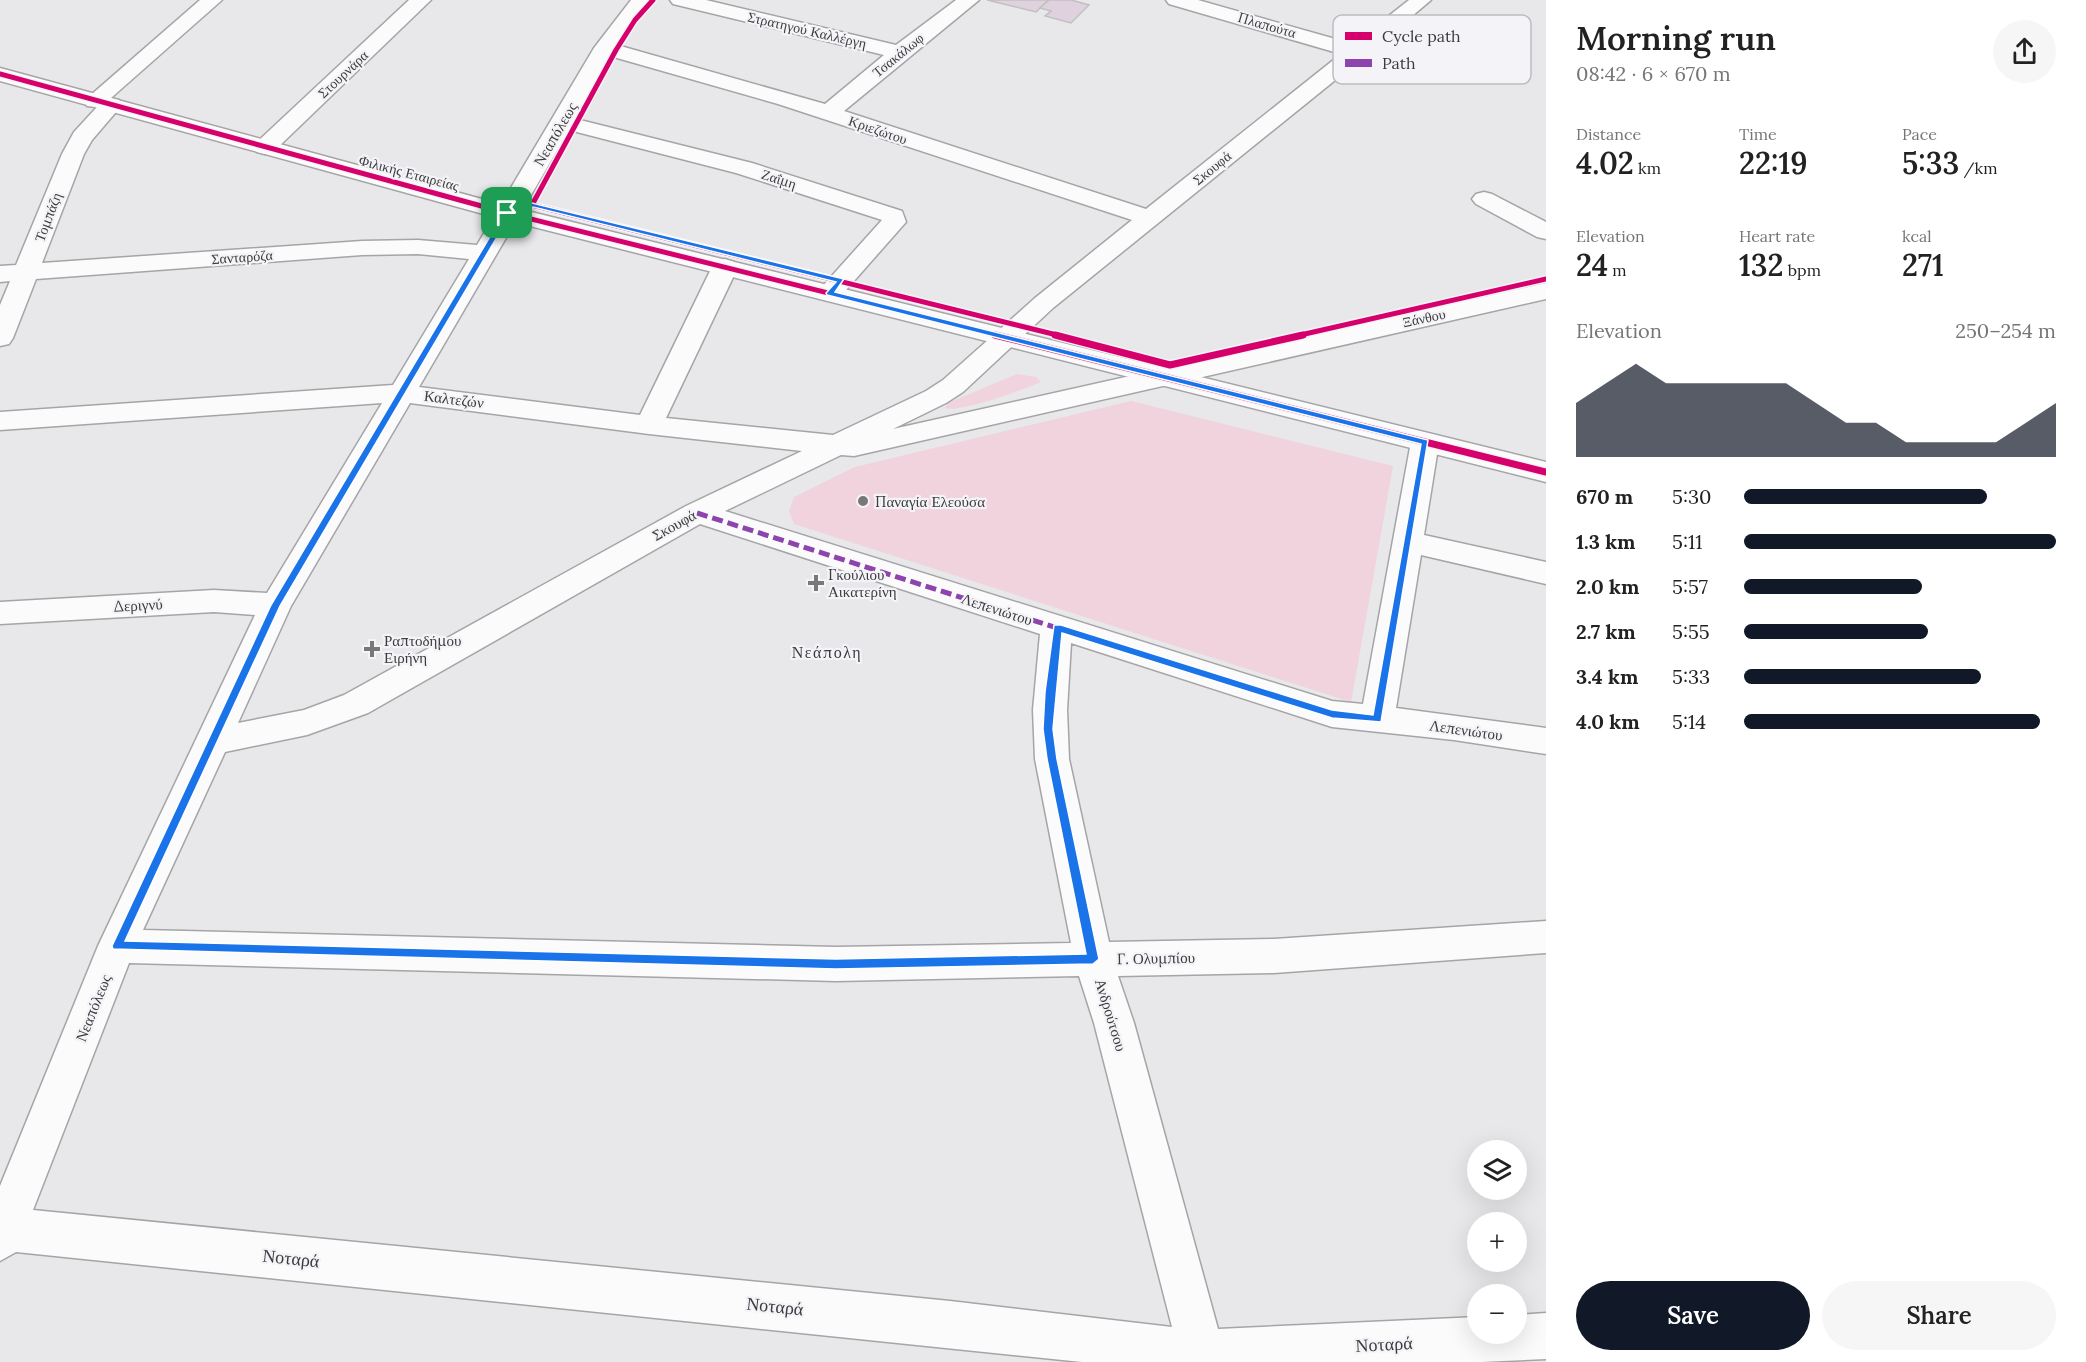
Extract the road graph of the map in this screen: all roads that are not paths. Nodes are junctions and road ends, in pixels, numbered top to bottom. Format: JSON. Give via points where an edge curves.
{"nodes":[{"id":1,"x":212,"y":0,"type":"edge"},
{"id":2,"x":421,"y":0,"type":"edge"},
{"id":3,"x":641,"y":0,"type":"edge"},
{"id":4,"x":680,"y":0,"type":"edge"},
{"id":5,"x":969,"y":0,"type":"edge"},
{"id":6,"x":1176,"y":0,"type":"edge"},
{"id":7,"x":1421,"y":0,"type":"edge"},
{"id":8,"x":1403,"y":15,"type":"edge"},
{"id":9,"x":1333,"y":45,"type":"edge"},
{"id":10,"x":604,"y":48,"type":"junction"},
{"id":11,"x":900,"y":52,"type":"junction"},
{"id":12,"x":1333,"y":72,"type":"edge"},
{"id":13,"x":0,"y":74,"type":"edge"},
{"id":14,"x":103,"y":103,"type":"junction"},
{"id":15,"x":828,"y":112,"type":"junction"},
{"id":16,"x":563,"y":122,"type":"junction"},
{"id":17,"x":265,"y":147,"type":"junction"},
{"id":18,"x":1484,"y":199,"type":"dead end"},
{"id":19,"x":507,"y":213,"type":"junction"},
{"id":20,"x":1150,"y":218,"type":"junction"},
{"id":21,"x":1546,"y":232,"type":"edge"},
{"id":22,"x":483,"y":253,"type":"junction"},
{"id":23,"x":725,"y":267,"type":"junction"},
{"id":24,"x":27,"y":273,"type":"junction"},
{"id":25,"x":0,"y":274,"type":"edge"},
{"id":26,"x":1546,"y":291,"type":"edge"},
{"id":27,"x":830,"y":293,"type":"junction"},
{"id":28,"x":1005,"y":337,"type":"junction"},
{"id":29,"x":0,"y":338,"type":"edge"},
{"id":30,"x":1162,"y":376,"type":"junction"},
{"id":31,"x":401,"y":393,"type":"junction"},
{"id":32,"x":0,"y":421,"type":"edge"},
{"id":33,"x":649,"y":425,"type":"junction"},
{"id":34,"x":1425,"y":442,"type":"junction"},
{"id":35,"x":835,"y":446,"type":"junction"},
{"id":36,"x":1546,"y":472,"type":"edge"},
{"id":37,"x":697,"y":513,"type":"junction"},
{"id":38,"x":1408,"y":542,"type":"junction"},
{"id":39,"x":1546,"y":573,"type":"edge"},
{"id":40,"x":276,"y":605,"type":"junction"},
{"id":41,"x":0,"y":613,"type":"edge"},
{"id":42,"x":1057,"y":628,"type":"junction"},
{"id":43,"x":1377,"y":719,"type":"junction"},
{"id":44,"x":212,"y":741,"type":"junction"},
{"id":45,"x":1546,"y":741,"type":"edge"},
{"id":46,"x":1546,"y":937,"type":"edge"},
{"id":47,"x":117,"y":946,"type":"junction"},
{"id":48,"x":1093,"y":959,"type":"junction"},
{"id":49,"x":2,"y":1234,"type":"edge"},
{"id":50,"x":1546,"y":1336,"type":"edge"},
{"id":51,"x":1203,"y":1357,"type":"edge"}],
"edges":[{"from":1,"to":14,"type":"street","name":"Τομπάζη"},
{"from":2,"to":17,"type":"street","name":"Στουρνάρα"},
{"from":3,"to":10,"type":"street","name":"Νεαπόλεως"},
{"from":4,"to":11,"type":"street","name":"Στρατηγού Καλλέργη"},
{"from":5,"to":11,"type":"street","name":"Τσακάλωφ"},
{"from":6,"to":9,"type":"street","name":"Πλαπούτα"},
{"from":7,"to":8,"type":"street","name":"Σκουφά"},
{"from":10,"to":15,"type":"street","name":"Κριεζώτου"},
{"from":10,"to":16,"type":"street","name":"Νεαπόλεως"},
{"from":11,"to":15,"type":"street","name":"Τσακάλωφ"},
{"from":12,"to":20,"type":"street","name":"Σκουφά"},
{"from":13,"to":14,"type":"street","name":"Φιλικής Εταιρείας"},
{"from":14,"to":17,"type":"street","name":"Φιλικής Εταιρείας"},
{"from":14,"to":24,"type":"street","name":"Τομπάζη","via":[[73,154]]},
{"from":15,"to":20,"type":"street","name":"Κριεζώτου"},
{"from":16,"to":19,"type":"street","name":"Νεαπόλεως"},
{"from":16,"to":27,"type":"street","name":"Ζαΐμη","via":[[744,168],[893,216],[894,222]]},
{"from":17,"to":19,"type":"street","name":"Φιλικής Εταιρείας"},
{"from":18,"to":21,"type":"street"},
{"from":19,"to":22,"type":"street","name":"Νεαπόλεως"},
{"from":19,"to":23,"type":"street","name":"Φιλικής Εταιρείας"},
{"from":20,"to":28,"type":"street","name":"Σκουφά"},
{"from":22,"to":24,"type":"street","name":"Σανταρόζα","via":[[362,248]]},
{"from":22,"to":31,"type":"street","name":"Νεαπόλεως"},
{"from":23,"to":27,"type":"street","name":"Φιλικής Εταιρείας"},
{"from":23,"to":33,"type":"street"},
{"from":24,"to":25,"type":"street","name":"Σανταρόζα"},
{"from":24,"to":29,"type":"street","name":"Τομπάζη"},
{"from":26,"to":30,"type":"street","name":"Ξάνθου"},
{"from":27,"to":28,"type":"street","name":"Φιλικής Εταιρείας"},
{"from":28,"to":30,"type":"street","name":"Φιλικής Εταιρείας"},
{"from":28,"to":35,"type":"street","name":"Σκουφά","via":[[936,397]]},
{"from":30,"to":34,"type":"street","name":"Φιλικής Εταιρείας"},
{"from":30,"to":35,"type":"street","name":"Σκουφά","via":[[883,442]]},
{"from":31,"to":32,"type":"street","name":"Καλτεζών"},
{"from":31,"to":33,"type":"street","name":"Καλτεζών"},
{"from":31,"to":40,"type":"street","name":"Νεαπόλεως"},
{"from":33,"to":35,"type":"street","name":"Καλτεζών"},
{"from":34,"to":36,"type":"street","name":"Φιλικής Εταιρείας"},
{"from":34,"to":38,"type":"street"},
{"from":35,"to":37,"type":"street","name":"Σκουφά"},
{"from":37,"to":42,"type":"street","name":"Λεπενιώτου"},
{"from":37,"to":44,"type":"street","name":"Σκουφά","via":[[356,704],[307,722]]},
{"from":38,"to":39,"type":"street"},
{"from":38,"to":43,"type":"street"},
{"from":40,"to":41,"type":"street","name":"Δεριγνύ","via":[[214,601]]},
{"from":40,"to":44,"type":"street","name":"Νεαπόλεως"},
{"from":42,"to":43,"type":"street","name":"Λεπενιώτου","via":[[1332,714]]},
{"from":42,"to":48,"type":"street","name":"Ανδρούτσου","via":[[1050,692],[1050,749]]},
{"from":43,"to":45,"type":"street","name":"Λεπενιώτου"},
{"from":44,"to":47,"type":"street","name":"Νεαπόλεως"},
{"from":46,"to":48,"type":"street","name":"Γ. Ολυμπίου","via":[[1274,956]]},
{"from":47,"to":48,"type":"street","name":"Γ. Ολυμπίου","via":[[836,964]]},
{"from":47,"to":49,"type":"street","name":"Νεαπόλεως"},
{"from":48,"to":51,"type":"street","name":"Ανδρούτσου","via":[[1114,1023]]},
{"from":49,"to":51,"type":"street","name":"Νοταρά","via":[[950,1324]]},
{"from":50,"to":51,"type":"street","name":"Νοταρά"}]}
